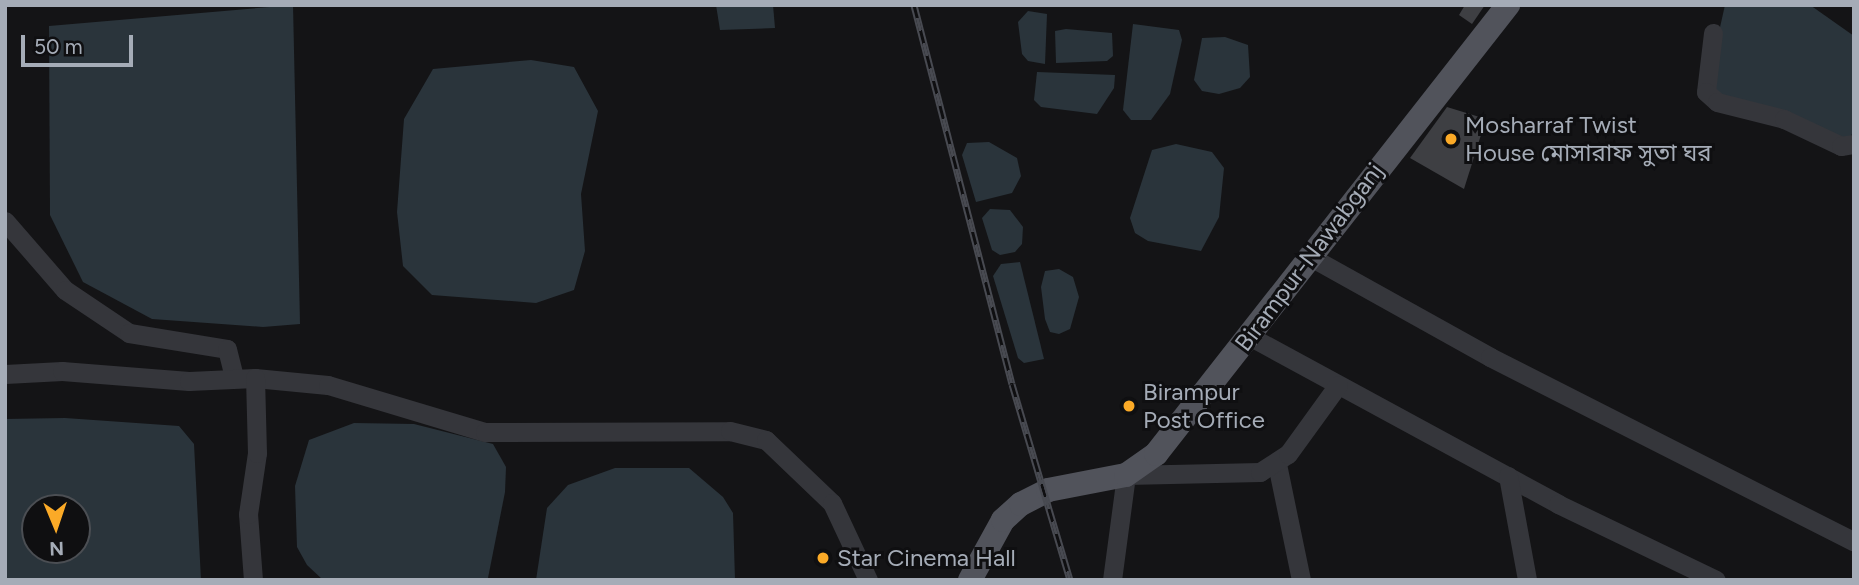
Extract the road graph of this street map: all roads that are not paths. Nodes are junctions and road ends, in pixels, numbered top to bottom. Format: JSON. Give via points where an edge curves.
{"nodes":[{"id":1,"x":1508,"y":5,"type":"edge"},
{"id":2,"x":1713,"y":33,"type":"dead end"},
{"id":3,"x":1854,"y":144,"type":"edge"},
{"id":4,"x":5,"y":221,"type":"edge"},
{"id":5,"x":1307,"y":254,"type":"junction"},
{"id":6,"x":1249,"y":336,"type":"junction"},
{"id":7,"x":5,"y":373,"type":"edge"},
{"id":8,"x":234,"y":376,"type":"junction"},
{"id":9,"x":255,"y":378,"type":"junction"},
{"id":10,"x":1338,"y":385,"type":"junction"},
{"id":11,"x":1277,"y":464,"type":"junction"},
{"id":12,"x":1126,"y":475,"type":"junction"},
{"id":13,"x":1508,"y":476,"type":"junction"},
{"id":14,"x":1854,"y":542,"type":"edge"},
{"id":15,"x":973,"y":578,"type":"edge"},
{"id":16,"x":253,"y":580,"type":"edge"},
{"id":17,"x":869,"y":580,"type":"edge"},
{"id":18,"x":1112,"y":580,"type":"edge"},
{"id":19,"x":1301,"y":580,"type":"edge"},
{"id":20,"x":1527,"y":580,"type":"edge"},
{"id":21,"x":1716,"y":580,"type":"edge"}],
"edges":[{"from":1,"to":5,"type":"main road","name":"Birampur-Nawabganj"},
{"from":2,"to":3,"type":"street","via":[[1706,92],[1717,102],[1784,119],[1841,146]]},
{"from":4,"to":8,"type":"street","via":[[65,290],[129,333],[227,349]]},
{"from":5,"to":6,"type":"main road","name":"Birampur-Nawabganj"},
{"from":5,"to":14,"type":"street","via":[[1490,357]]},
{"from":6,"to":10,"type":"street"},
{"from":6,"to":12,"type":"main road","name":"Birampur-Nawabganj","via":[[1156,454]]},
{"from":7,"to":8,"type":"street","via":[[62,371],[189,381]]},
{"from":8,"to":9,"type":"street"},
{"from":9,"to":16,"type":"street","via":[[257,453],[248,514]]},
{"from":9,"to":17,"type":"street","via":[[328,385],[485,432],[730,431],[766,440],[832,503]]},
{"from":10,"to":11,"type":"street"},
{"from":10,"to":13,"type":"street"},
{"from":11,"to":12,"type":"street","via":[[1236,475]]},
{"from":11,"to":19,"type":"street"},
{"from":12,"to":15,"type":"main road","name":"Birampur-Nawabganj","via":[[1048,490],[1021,503],[1003,520]]},
{"from":12,"to":18,"type":"street"},
{"from":13,"to":20,"type":"street"},
{"from":13,"to":21,"type":"street"}]}
